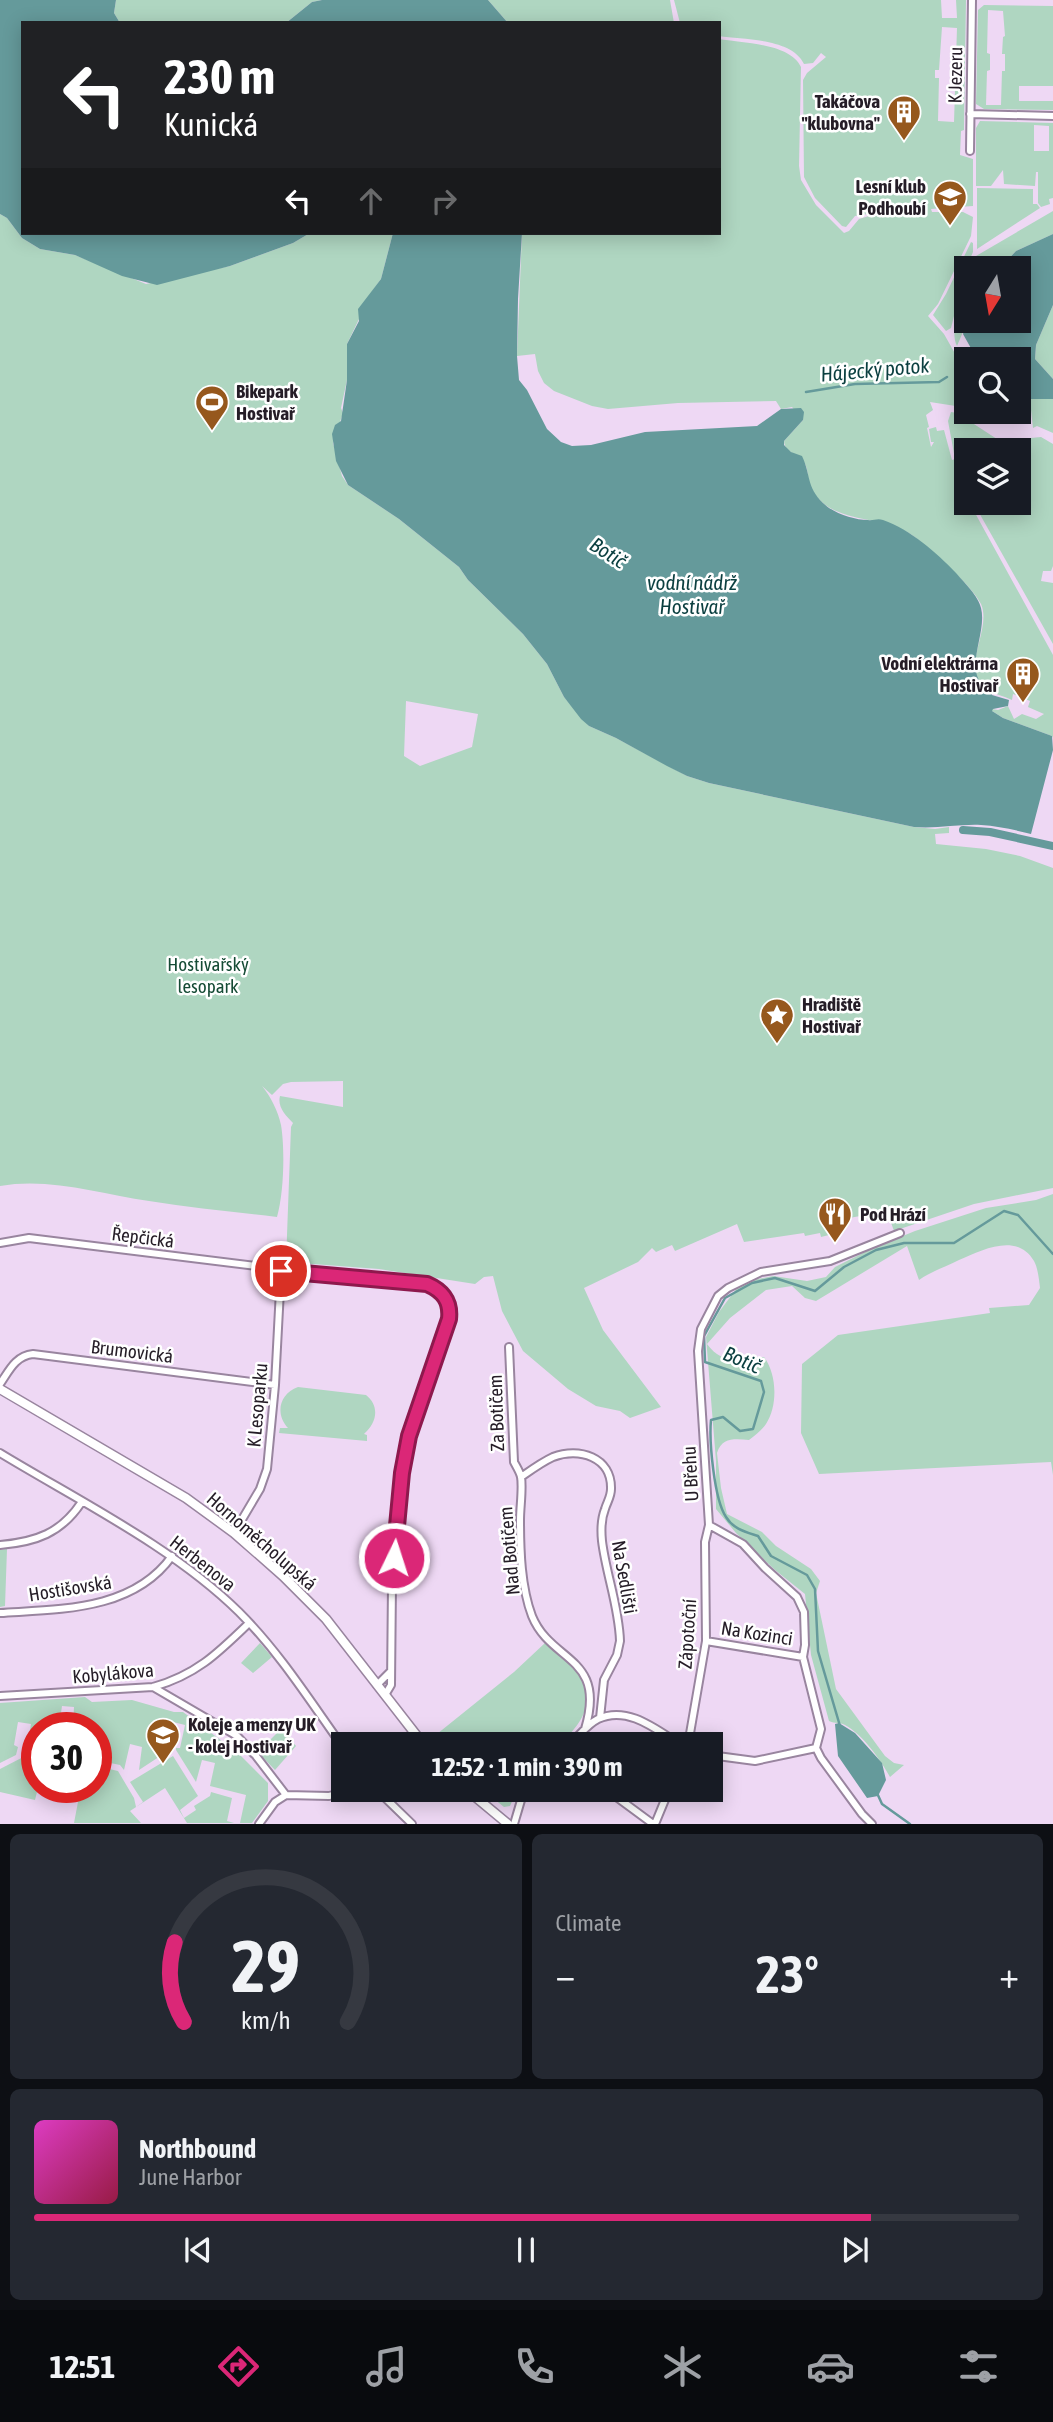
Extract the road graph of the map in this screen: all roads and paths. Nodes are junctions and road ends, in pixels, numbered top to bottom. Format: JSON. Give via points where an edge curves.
{"nodes":[{"id":1,"x":972,"y":0,"type":"edge"},
{"id":2,"x":970,"y":114,"type":"junction"},
{"id":3,"x":1053,"y":116,"type":"edge"},
{"id":4,"x":970,"y":151,"type":"dead end"},
{"id":5,"x":900,"y":1233,"type":"dead end"},
{"id":6,"x":0,"y":1243,"type":"edge"},
{"id":7,"x":281,"y":1271,"type":"junction"},
{"id":8,"x":509,"y":1348,"type":"dead end"},
{"id":9,"x":275,"y":1385,"type":"junction"},
{"id":10,"x":0,"y":1387,"type":"edge"},
{"id":11,"x":0,"y":1453,"type":"edge"},
{"id":12,"x":521,"y":1476,"type":"junction"},
{"id":13,"x":81,"y":1503,"type":"junction"},
{"id":14,"x":709,"y":1525,"type":"junction"},
{"id":15,"x":234,"y":1533,"type":"junction"},
{"id":16,"x":0,"y":1545,"type":"edge"},
{"id":17,"x":172,"y":1556,"type":"junction"},
{"id":18,"x":0,"y":1613,"type":"edge"},
{"id":19,"x":249,"y":1623,"type":"junction"},
{"id":20,"x":706,"y":1641,"type":"junction"},
{"id":21,"x":803,"y":1657,"type":"junction"},
{"id":22,"x":391,"y":1671,"type":"junction"},
{"id":23,"x":377,"y":1685,"type":"junction"},
{"id":24,"x":155,"y":1687,"type":"junction"},
{"id":25,"x":384,"y":1695,"type":"junction"},
{"id":26,"x":0,"y":1696,"type":"edge"},
{"id":27,"x":600,"y":1718,"type":"junction"},
{"id":28,"x":585,"y":1729,"type":"junction"},
{"id":29,"x":332,"y":1732,"type":"edge"},
{"id":30,"x":414,"y":1732,"type":"edge"},
{"id":31,"x":582,"y":1732,"type":"edge"},
{"id":32,"x":660,"y":1732,"type":"edge"},
{"id":33,"x":690,"y":1732,"type":"edge"},
{"id":34,"x":816,"y":1748,"type":"junction"},
{"id":35,"x":723,"y":1757,"type":"edge"},
{"id":36,"x":286,"y":1795,"type":"junction"},
{"id":37,"x":331,"y":1796,"type":"edge"},
{"id":38,"x":389,"y":1802,"type":"edge"},
{"id":39,"x":481,"y":1802,"type":"edge"},
{"id":40,"x":520,"y":1802,"type":"edge"},
{"id":41,"x":624,"y":1802,"type":"edge"},
{"id":42,"x":664,"y":1802,"type":"edge"},
{"id":43,"x":259,"y":1824,"type":"edge"},
{"id":44,"x":412,"y":1824,"type":"edge"},
{"id":45,"x":508,"y":1824,"type":"edge"},
{"id":46,"x":514,"y":1824,"type":"edge"},
{"id":47,"x":654,"y":1824,"type":"edge"},
{"id":48,"x":872,"y":1824,"type":"edge"}],
"edges":[{"from":1,"to":2,"type":"street","name":"K Jezeru"},
{"from":2,"to":3,"type":"street"},
{"from":2,"to":4,"type":"street","name":"K Jezeru"},
{"from":5,"to":14,"type":"street","name":"U Břehu","via":[[830,1261],[757,1274],[718,1296],[702,1329],[698,1352]]},
{"from":6,"to":7,"type":"street","name":"Řepčická","via":[[29,1238]]},
{"from":7,"to":9,"type":"street","name":"K Lesoparku"},
{"from":7,"to":22,"type":"street","name":"Řepčická","via":[[427,1284],[449,1304],[449,1319],[419,1403],[402,1473]]},
{"from":8,"to":12,"type":"street","name":"Za Botičem","via":[[514,1462]]},
{"from":9,"to":10,"type":"street","name":"Brumovická","via":[[33,1354],[16,1360]]},
{"from":9,"to":15,"type":"street","name":"K Lesoparku","via":[[265,1476]]},
{"from":10,"to":15,"type":"street","name":"Hornoměcholupská","via":[[186,1498]]},
{"from":11,"to":13,"type":"street","name":"Herbenova"},
{"from":12,"to":27,"type":"street","name":"Na Sedlišti","via":[[553,1457],[583,1454],[599,1460],[611,1478],[602,1541],[620,1641],[604,1680]]},
{"from":12,"to":28,"type":"street","name":"Nad Botičem","via":[[520,1536],[531,1613],[548,1640],[585,1678],[590,1698]]},
{"from":13,"to":16,"type":"street","via":[[54,1531]]},
{"from":13,"to":17,"type":"street","name":"Herbenova"},
{"from":14,"to":20,"type":"street","name":"Zápotoční","via":[[705,1542]]},
{"from":14,"to":21,"type":"street","name":"U Břehu","via":[[743,1544],[797,1597],[804,1612]]},
{"from":15,"to":23,"type":"street","name":"Hornoměcholupská","via":[[309,1602]]},
{"from":17,"to":18,"type":"street","name":"Hostišovská","via":[[143,1585],[103,1602]]},
{"from":17,"to":19,"type":"street","name":"Herbenova"},
{"from":19,"to":24,"type":"street","name":"Kobylákova","via":[[198,1668]]},
{"from":19,"to":29,"type":"street","name":"Herbenova","via":[[281,1659]]},
{"from":20,"to":21,"type":"street","name":"Na Kozinci"},
{"from":20,"to":33,"type":"street","name":"Zápotoční"},
{"from":21,"to":34,"type":"street","name":"U Břehu","via":[[821,1729]]},
{"from":22,"to":23,"type":"street"},
{"from":22,"to":25,"type":"street","via":[[391,1685]]},
{"from":23,"to":25,"type":"street","name":"Hornoměcholupská"},
{"from":24,"to":26,"type":"street","name":"Kobylákova"},
{"from":24,"to":36,"type":"street","via":[[237,1736]]},
{"from":25,"to":30,"type":"street","name":"Hornoměcholupská"},
{"from":27,"to":28,"type":"street"},
{"from":27,"to":32,"type":"street","via":[[637,1718]]},
{"from":28,"to":31,"type":"street"},
{"from":34,"to":35,"type":"street","via":[[755,1761]]},
{"from":34,"to":48,"type":"street"},
{"from":36,"to":37,"type":"street"},
{"from":36,"to":43,"type":"street"},
{"from":38,"to":44,"type":"street"},
{"from":39,"to":45,"type":"street"},
{"from":40,"to":46,"type":"street"},
{"from":41,"to":47,"type":"street"},
{"from":42,"to":47,"type":"street"}]}
